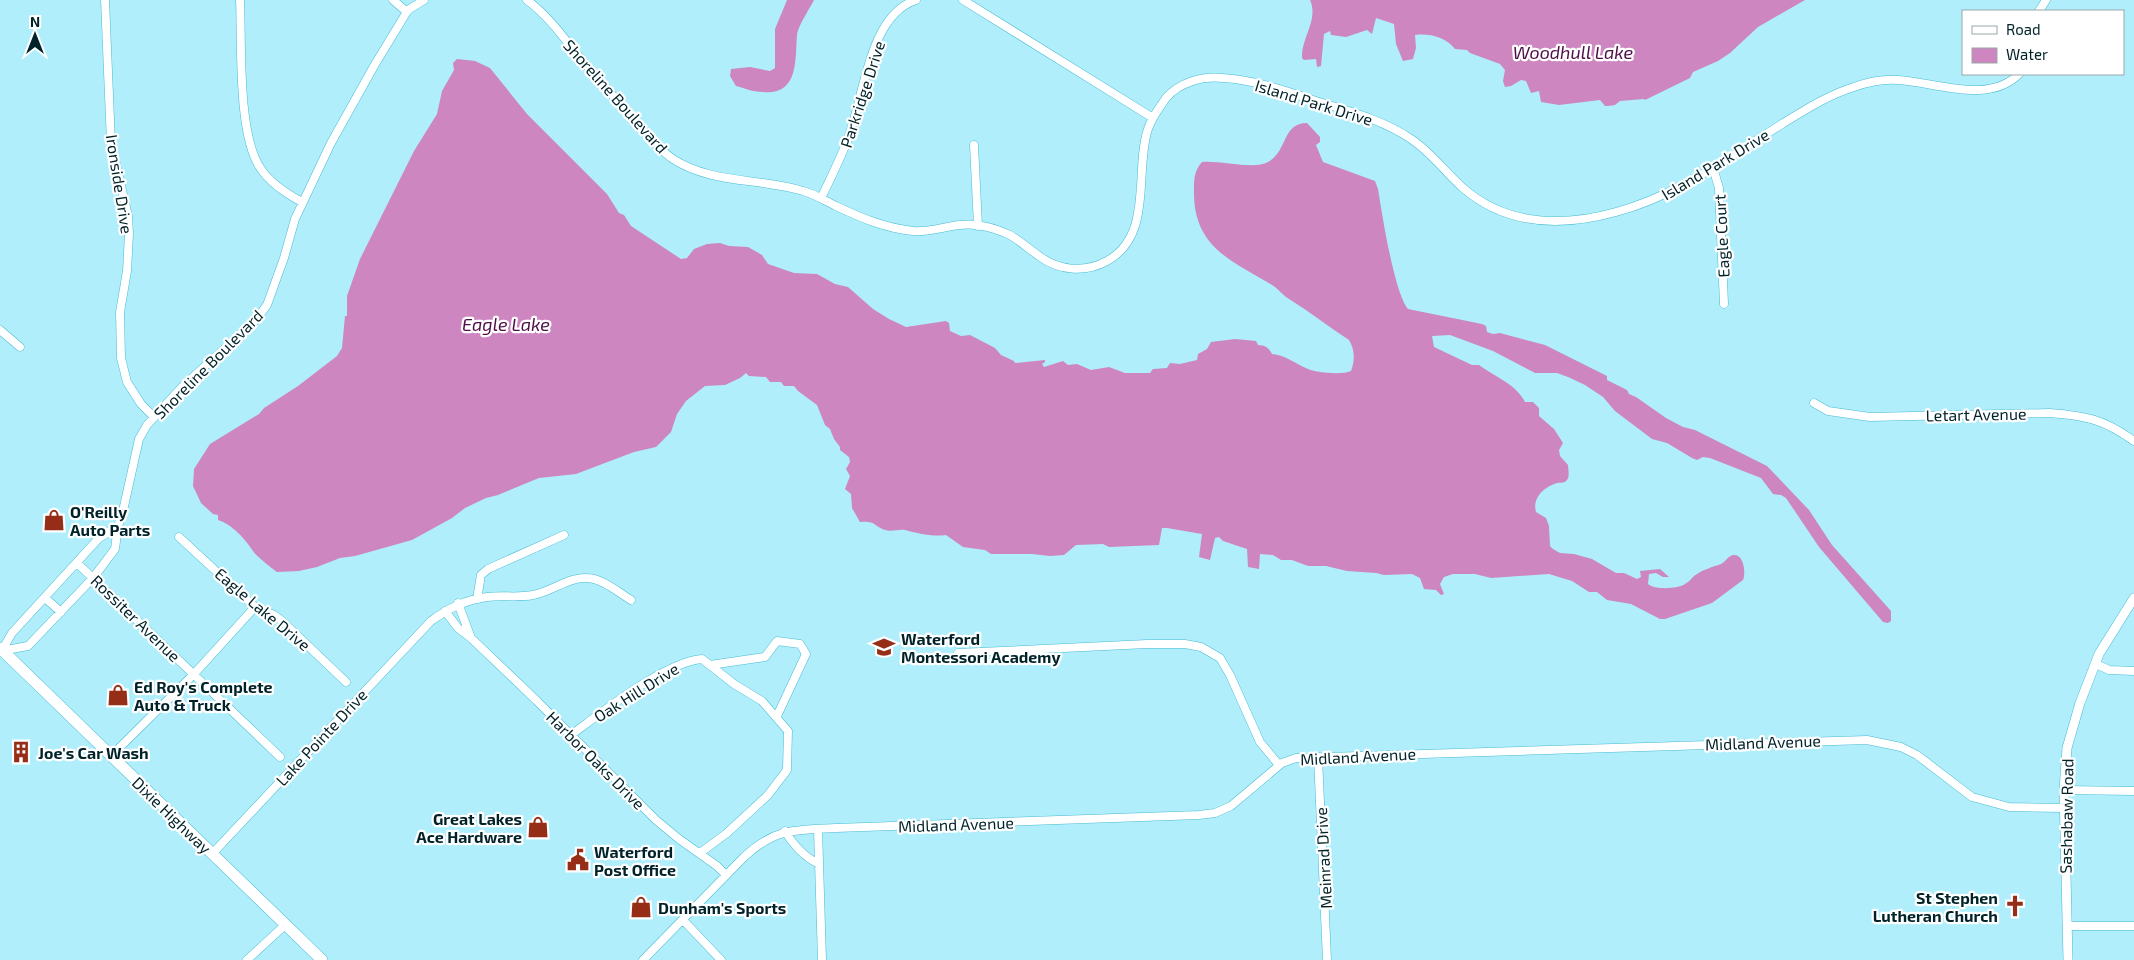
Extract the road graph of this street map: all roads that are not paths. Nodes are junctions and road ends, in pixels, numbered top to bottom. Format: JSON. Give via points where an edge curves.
{"nodes":[{"id":1,"x":105,"y":0,"type":"edge"},
{"id":2,"x":240,"y":0,"type":"edge"},
{"id":3,"x":393,"y":0,"type":"edge"},
{"id":4,"x":424,"y":0,"type":"edge"},
{"id":5,"x":527,"y":0,"type":"edge"},
{"id":6,"x":916,"y":0,"type":"edge"},
{"id":7,"x":963,"y":0,"type":"edge"},
{"id":8,"x":407,"y":12,"type":"junction"},
{"id":9,"x":2018,"y":75,"type":"edge"},
{"id":10,"x":1153,"y":118,"type":"junction"},
{"id":11,"x":974,"y":144,"type":"dead end"},
{"id":12,"x":1713,"y":168,"type":"junction"},
{"id":13,"x":821,"y":198,"type":"junction"},
{"id":14,"x":302,"y":202,"type":"junction"},
{"id":15,"x":978,"y":226,"type":"junction"},
{"id":16,"x":1724,"y":304,"type":"dead end"},
{"id":17,"x":0,"y":330,"type":"edge"},
{"id":18,"x":20,"y":347,"type":"dead end"},
{"id":19,"x":1814,"y":403,"type":"dead end"},
{"id":20,"x":154,"y":417,"type":"junction"},
{"id":21,"x":2134,"y":441,"type":"edge"},
{"id":22,"x":118,"y":526,"type":"junction"},
{"id":23,"x":564,"y":535,"type":"dead end"},
{"id":24,"x":179,"y":537,"type":"dead end"},
{"id":25,"x":77,"y":563,"type":"junction"},
{"id":26,"x":94,"y":578,"type":"junction"},
{"id":27,"x":45,"y":598,"type":"junction"},
{"id":28,"x":2134,"y":598,"type":"edge"},
{"id":29,"x":477,"y":599,"type":"junction"},
{"id":30,"x":631,"y":600,"type":"dead end"},
{"id":31,"x":458,"y":603,"type":"junction"},
{"id":32,"x":255,"y":607,"type":"junction"},
{"id":33,"x":445,"y":611,"type":"junction"},
{"id":34,"x":61,"y":612,"type":"junction"},
{"id":35,"x":471,"y":638,"type":"junction"},
{"id":36,"x":1,"y":650,"type":"edge"},
{"id":37,"x":958,"y":652,"type":"dead end"},
{"id":38,"x":2096,"y":664,"type":"junction"},
{"id":39,"x":710,"y":665,"type":"junction"},
{"id":40,"x":2134,"y":671,"type":"edge"},
{"id":41,"x":194,"y":674,"type":"junction"},
{"id":42,"x":346,"y":682,"type":"dead end"},
{"id":43,"x":777,"y":716,"type":"junction"},
{"id":44,"x":571,"y":735,"type":"junction"},
{"id":45,"x":111,"y":756,"type":"junction"},
{"id":46,"x":1318,"y":756,"type":"junction"},
{"id":47,"x":280,"y":758,"type":"dead end"},
{"id":48,"x":1279,"y":765,"type":"junction"},
{"id":49,"x":2064,"y":790,"type":"junction"},
{"id":50,"x":2134,"y":791,"type":"edge"},
{"id":51,"x":2064,"y":808,"type":"junction"},
{"id":52,"x":818,"y":828,"type":"junction"},
{"id":53,"x":785,"y":831,"type":"junction"},
{"id":54,"x":700,"y":853,"type":"junction"},
{"id":55,"x":212,"y":854,"type":"junction"},
{"id":56,"x":819,"y":864,"type":"junction"},
{"id":57,"x":726,"y":875,"type":"junction"},
{"id":58,"x":683,"y":920,"type":"junction"},
{"id":59,"x":285,"y":925,"type":"junction"},
{"id":60,"x":2067,"y":926,"type":"junction"},
{"id":61,"x":2134,"y":926,"type":"edge"},
{"id":62,"x":247,"y":960,"type":"edge"},
{"id":63,"x":322,"y":960,"type":"edge"},
{"id":64,"x":643,"y":960,"type":"edge"},
{"id":65,"x":721,"y":960,"type":"edge"},
{"id":66,"x":822,"y":960,"type":"edge"},
{"id":67,"x":1327,"y":960,"type":"edge"},
{"id":68,"x":2068,"y":960,"type":"edge"}],
"edges":[{"from":1,"to":20,"type":"street","name":"Ironside Drive","via":[[111,143],[128,216],[129,234],[120,312],[121,358],[127,382]]},
{"from":2,"to":14,"type":"street","via":[[244,103],[250,148],[261,169],[274,183],[285,194]]},
{"from":3,"to":8,"type":"street"},
{"from":4,"to":8,"type":"street","name":"Shoreline Boulevard"},
{"from":5,"to":13,"type":"street","name":"Shoreline Boulevard","via":[[548,18],[638,124],[680,164],[711,174],[789,187]]},
{"from":6,"to":13,"type":"street","name":"Parkridge Drive","via":[[901,7],[877,40],[850,135]]},
{"from":7,"to":10,"type":"street"},
{"from":8,"to":14,"type":"street","name":"Shoreline Boulevard","via":[[364,83]]},
{"from":9,"to":12,"type":"street","name":"Island Park Drive","via":[[2005,85],[1974,90],[1895,80],[1850,88],[1809,108]]},
{"from":10,"to":12,"type":"street","name":"Island Park Drive","via":[[1171,93],[1184,84],[1201,79],[1231,78],[1273,88],[1384,123],[1423,148],[1484,205],[1528,220],[1566,220],[1615,213],[1655,200]]},
{"from":10,"to":15,"type":"street","name":"Shoreline Boulevard","via":[[1144,144],[1138,217],[1120,252],[1108,260],[1092,267],[1061,267],[1050,264],[1008,234]]},
{"from":11,"to":15,"type":"street"},
{"from":12,"to":16,"type":"street","name":"Eagle Court","via":[[1719,188]]},
{"from":13,"to":15,"type":"street","name":"Shoreline Boulevard","via":[[871,222],[910,231],[963,224]]},
{"from":14,"to":20,"type":"street","name":"Shoreline Boulevard","via":[[267,305],[255,321]]},
{"from":17,"to":18,"type":"street"},
{"from":19,"to":21,"type":"street","name":"Letart Avenue","via":[[1828,411],[1870,417],[2074,415],[2107,423]]},
{"from":20,"to":22,"type":"street","name":"Shoreline Boulevard","via":[[139,439]]},
{"from":22,"to":25,"type":"street","via":[[99,538]]},
{"from":22,"to":26,"type":"street","name":"Shoreline Boulevard","via":[[115,549]]},
{"from":23,"to":29,"type":"street","via":[[488,569],[482,575]]},
{"from":24,"to":32,"type":"street","name":"Eagle Lake Drive"},
{"from":25,"to":26,"type":"street","name":"Rossiter Avenue"},
{"from":25,"to":27,"type":"street"},
{"from":26,"to":34,"type":"street","name":"Shoreline Boulevard"},
{"from":26,"to":41,"type":"street","name":"Rossiter Avenue"},
{"from":27,"to":34,"type":"street"},
{"from":27,"to":36,"type":"street","via":[[12,633]]},
{"from":28,"to":38,"type":"street","name":"Sashabaw Road"},
{"from":29,"to":30,"type":"street","name":"Lake Pointe Drive","via":[[532,595],[564,582],[585,578],[606,584]]},
{"from":29,"to":31,"type":"street","name":"Lake Pointe Drive"},
{"from":31,"to":33,"type":"street","name":"Lake Pointe Drive"},
{"from":31,"to":35,"type":"street"},
{"from":32,"to":41,"type":"street"},
{"from":32,"to":42,"type":"street","name":"Eagle Lake Drive","via":[[282,621]]},
{"from":33,"to":35,"type":"street","name":"Harbor Oaks Drive"},
{"from":33,"to":55,"type":"street","name":"Lake Pointe Drive","via":[[431,620]]},
{"from":34,"to":36,"type":"street","name":"Shoreline Boulevard","via":[[28,646]]},
{"from":35,"to":44,"type":"street","name":"Harbor Oaks Drive"},
{"from":36,"to":45,"type":"main road","name":"Dixie Highway"},
{"from":37,"to":48,"type":"street","via":[[1147,644],[1201,647],[1220,658],[1260,742]]},
{"from":38,"to":40,"type":"street","via":[[2109,670]]},
{"from":38,"to":49,"type":"street","name":"Sashabaw Road","via":[[2068,745]]},
{"from":39,"to":43,"type":"street","name":"Oak Hill Drive","via":[[762,701]]},
{"from":39,"to":43,"type":"street","via":[[765,657],[777,641],[800,644],[806,654]]},
{"from":39,"to":44,"type":"street","name":"Oak Hill Drive","via":[[702,659],[690,660],[662,674]]},
{"from":41,"to":45,"type":"street"},
{"from":41,"to":47,"type":"street","name":"Rossiter Avenue"},
{"from":43,"to":54,"type":"street","name":"Oak Hill Drive","via":[[788,731],[787,770],[768,795]]},
{"from":44,"to":54,"type":"street","name":"Harbor Oaks Drive","via":[[656,820]]},
{"from":45,"to":55,"type":"main road","name":"Dixie Highway"},
{"from":46,"to":48,"type":"street","name":"Midland Avenue","via":[[1296,758]]},
{"from":46,"to":51,"type":"street","name":"Midland Avenue","via":[[1867,740],[1901,747],[1917,755],[1972,797],[2009,807]]},
{"from":46,"to":67,"type":"street","name":"Meinrad Drive"},
{"from":48,"to":52,"type":"street","name":"Midland Avenue","via":[[1231,806],[1215,813]]},
{"from":49,"to":50,"type":"street"},
{"from":49,"to":51,"type":"street","name":"Sashabaw Road"},
{"from":51,"to":60,"type":"street","name":"Sashabaw Road"},
{"from":52,"to":53,"type":"street","name":"Midland Avenue"},
{"from":52,"to":56,"type":"street"},
{"from":53,"to":56,"type":"street","via":[[808,859]]},
{"from":53,"to":57,"type":"street","name":"Midland Avenue","via":[[760,842]]},
{"from":54,"to":57,"type":"street","name":"Harbor Oaks Drive"},
{"from":55,"to":59,"type":"main road","name":"Dixie Highway"},
{"from":56,"to":66,"type":"street"},
{"from":57,"to":58,"type":"street","name":"Midland Avenue"},
{"from":58,"to":64,"type":"street","name":"Midland Avenue"},
{"from":58,"to":65,"type":"street"},
{"from":59,"to":62,"type":"street"},
{"from":59,"to":63,"type":"main road","name":"Dixie Highway"},
{"from":60,"to":61,"type":"street"},
{"from":60,"to":68,"type":"street","name":"Sashabaw Road"}]}
